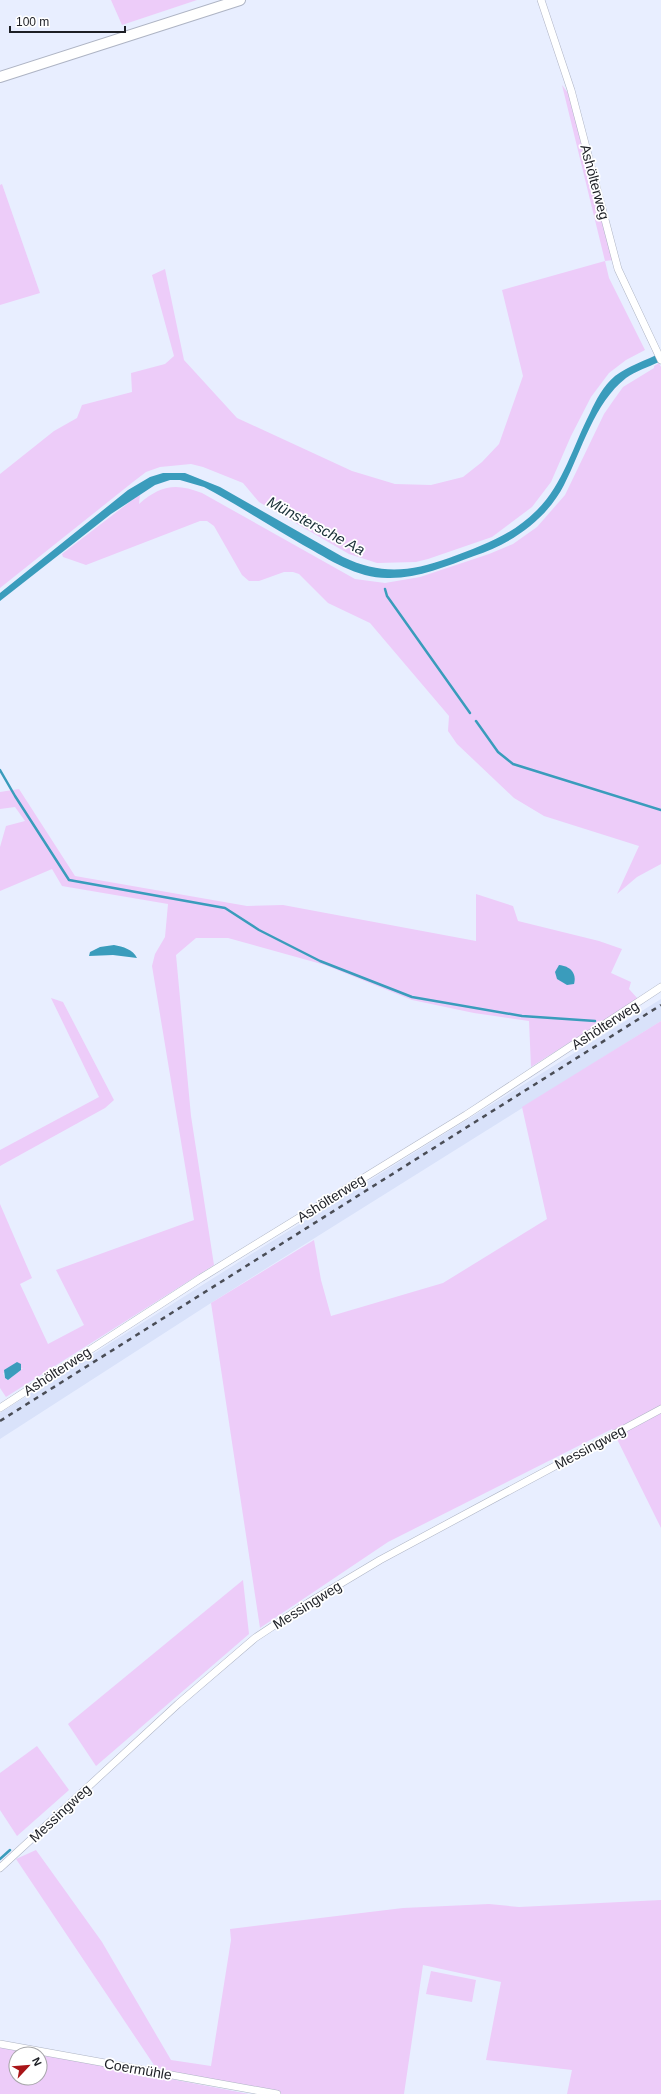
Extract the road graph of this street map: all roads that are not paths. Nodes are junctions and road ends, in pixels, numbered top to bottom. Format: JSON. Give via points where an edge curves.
{"nodes":[{"id":1,"x":240,"y":0,"type":"edge"},
{"id":2,"x":541,"y":0,"type":"edge"},
{"id":3,"x":0,"y":77,"type":"edge"},
{"id":4,"x":661,"y":360,"type":"edge"},
{"id":5,"x":661,"y":987,"type":"edge"},
{"id":6,"x":0,"y":1408,"type":"edge"},
{"id":7,"x":661,"y":1409,"type":"edge"},
{"id":8,"x":0,"y":1868,"type":"edge"},
{"id":9,"x":0,"y":2044,"type":"edge"},
{"id":10,"x":277,"y":2094,"type":"edge"}],
"edges":[{"from":1,"to":3,"type":"main road"},
{"from":2,"to":4,"type":"street","name":"Ashölterweg","via":[[570,90],[618,269]]},
{"from":5,"to":6,"type":"street","name":"Ashölterweg","via":[[466,1115],[201,1278]]},
{"from":7,"to":8,"type":"street","name":"Messingweg","via":[[380,1560],[255,1638],[178,1704]]},
{"from":9,"to":10,"type":"street","name":"Coermühle"}]}
